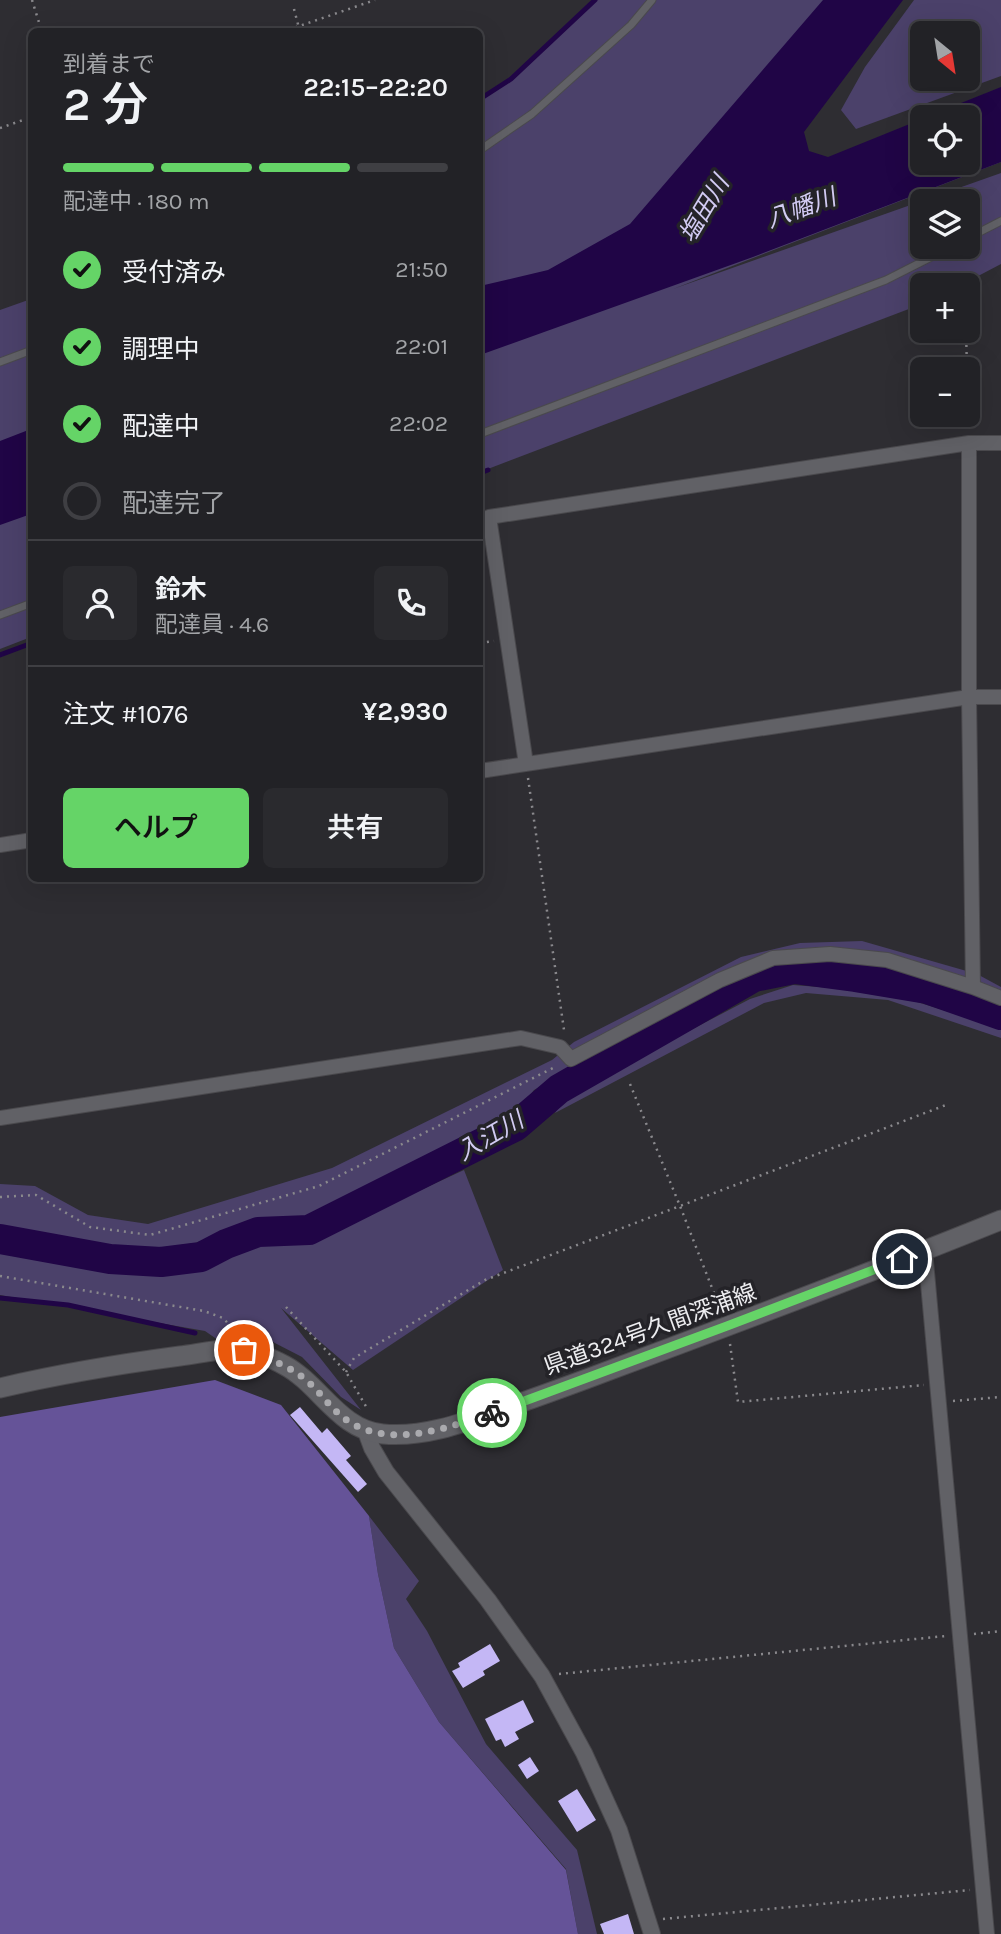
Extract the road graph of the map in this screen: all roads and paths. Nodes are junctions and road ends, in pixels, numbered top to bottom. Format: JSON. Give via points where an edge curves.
{"nodes":[{"id":1,"x":33,"y":0,"type":"edge"},
{"id":2,"x":374,"y":0,"type":"edge"},
{"id":3,"x":652,"y":0,"type":"edge"},
{"id":4,"x":294,"y":9,"type":"dead end"},
{"id":5,"x":299,"y":26,"type":"junction"},
{"id":6,"x":42,"y":28,"type":"edge"},
{"id":7,"x":293,"y":28,"type":"edge"},
{"id":8,"x":28,"y":118,"type":"edge"},
{"id":9,"x":0,"y":128,"type":"edge"},
{"id":10,"x":483,"y":148,"type":"edge"},
{"id":11,"x":1001,"y":221,"type":"edge"},
{"id":12,"x":980,"y":232,"type":"edge"},
{"id":13,"x":927,"y":259,"type":"edge"},
{"id":14,"x":28,"y":352,"type":"edge"},
{"id":15,"x":0,"y":362,"type":"edge"},
{"id":16,"x":483,"y":433,"type":"edge"},
{"id":17,"x":969,"y":443,"type":"junction"},
{"id":18,"x":1001,"y":443,"type":"edge"},
{"id":19,"x":28,"y":604,"type":"edge"},
{"id":20,"x":0,"y":615,"type":"edge"},
{"id":21,"x":969,"y":697,"type":"junction"},
{"id":22,"x":1001,"y":697,"type":"edge"},
{"id":23,"x":526,"y":764,"type":"junction"},
{"id":24,"x":483,"y":771,"type":"edge"},
{"id":25,"x":28,"y":841,"type":"edge"},
{"id":26,"x":0,"y":845,"type":"edge"},
{"id":27,"x":973,"y":987,"type":"junction"},
{"id":28,"x":1001,"y":998,"type":"edge"},
{"id":29,"x":564,"y":1030,"type":"dead end"},
{"id":30,"x":571,"y":1059,"type":"junction"},
{"id":31,"x":630,"y":1084,"type":"dead end"},
{"id":32,"x":946,"y":1105,"type":"dead end"},
{"id":33,"x":0,"y":1118,"type":"edge"},
{"id":34,"x":0,"y":1197,"type":"edge"},
{"id":35,"x":680,"y":1206,"type":"junction"},
{"id":36,"x":1001,"y":1220,"type":"edge"},
{"id":37,"x":925,"y":1251,"type":"junction"},
{"id":38,"x":0,"y":1276,"type":"edge"},
{"id":39,"x":286,"y":1307,"type":"dead end"},
{"id":40,"x":727,"y":1326,"type":"junction"},
{"id":41,"x":244,"y":1350,"type":"junction"},
{"id":42,"x":346,"y":1372,"type":"junction"},
{"id":43,"x":937,"y":1384,"type":"junction"},
{"id":44,"x":0,"y":1388,"type":"edge"},
{"id":45,"x":1001,"y":1396,"type":"edge"},
{"id":46,"x":939,"y":1403,"type":"junction"},
{"id":47,"x":373,"y":1432,"type":"junction"},
{"id":48,"x":1001,"y":1631,"type":"edge"},
{"id":49,"x":961,"y":1635,"type":"junction"},
{"id":50,"x":542,"y":1676,"type":"junction"},
{"id":51,"x":983,"y":1888,"type":"junction"},
{"id":52,"x":650,"y":1927,"type":"edge"},
{"id":53,"x":988,"y":1934,"type":"edge"}],
"edges":[{"from":1,"to":6,"type":"path"},
{"from":2,"to":5,"type":"path"},
{"from":3,"to":10,"type":"lane","via":[[533,114]]},
{"from":4,"to":5,"type":"path"},
{"from":5,"to":7,"type":"path"},
{"from":8,"to":9,"type":"path"},
{"from":11,"to":12,"type":"lane"},
{"from":13,"to":16,"type":"lane","via":[[886,280]]},
{"from":14,"to":15,"type":"lane"},
{"from":17,"to":18,"type":"street"},
{"from":17,"to":21,"type":"street"},
{"from":17,"to":23,"type":"street","via":[[489,517]]},
{"from":19,"to":20,"type":"lane"},
{"from":21,"to":22,"type":"street"},
{"from":21,"to":23,"type":"street"},
{"from":21,"to":27,"type":"street"},
{"from":23,"to":24,"type":"street"},
{"from":23,"to":29,"type":"path"},
{"from":25,"to":26,"type":"street"},
{"from":27,"to":28,"type":"street"},
{"from":27,"to":30,"type":"street","via":[[887,960],[830,954],[773,958],[720,980]]},
{"from":30,"to":33,"type":"street","via":[[561,1047],[521,1038]]},
{"from":30,"to":34,"type":"path","via":[[319,1186],[150,1235],[90,1227],[36,1195]]},
{"from":31,"to":35,"type":"path"},
{"from":32,"to":35,"type":"path"},
{"from":35,"to":40,"type":"path"},
{"from":35,"to":42,"type":"path","via":[[485,1280],[354,1358]]},
{"from":36,"to":37,"type":"main road","name":"県道324号久間深浦線"},
{"from":37,"to":40,"type":"main road","name":"県道324号久間深浦線"},
{"from":37,"to":43,"type":"street"},
{"from":38,"to":41,"type":"path","via":[[204,1311],[223,1318],[239,1336]]},
{"from":39,"to":42,"type":"path"},
{"from":40,"to":43,"type":"path","via":[[738,1402]]},
{"from":40,"to":47,"type":"main road","name":"県道324号久間深浦線","via":[[461,1423],[415,1433]]},
{"from":41,"to":44,"type":"main road","via":[[147,1360]]},
{"from":41,"to":47,"type":"main road","via":[[284,1364],[348,1421]]},
{"from":42,"to":47,"type":"path"},
{"from":43,"to":46,"type":"street"},
{"from":45,"to":46,"type":"path"},
{"from":46,"to":49,"type":"street"},
{"from":47,"to":50,"type":"street","via":[[372,1448],[386,1472]]},
{"from":48,"to":49,"type":"path"},
{"from":49,"to":50,"type":"path"},
{"from":49,"to":51,"type":"street"},
{"from":50,"to":52,"type":"street","via":[[619,1830]]},
{"from":51,"to":52,"type":"path"},
{"from":51,"to":53,"type":"street"}]}
